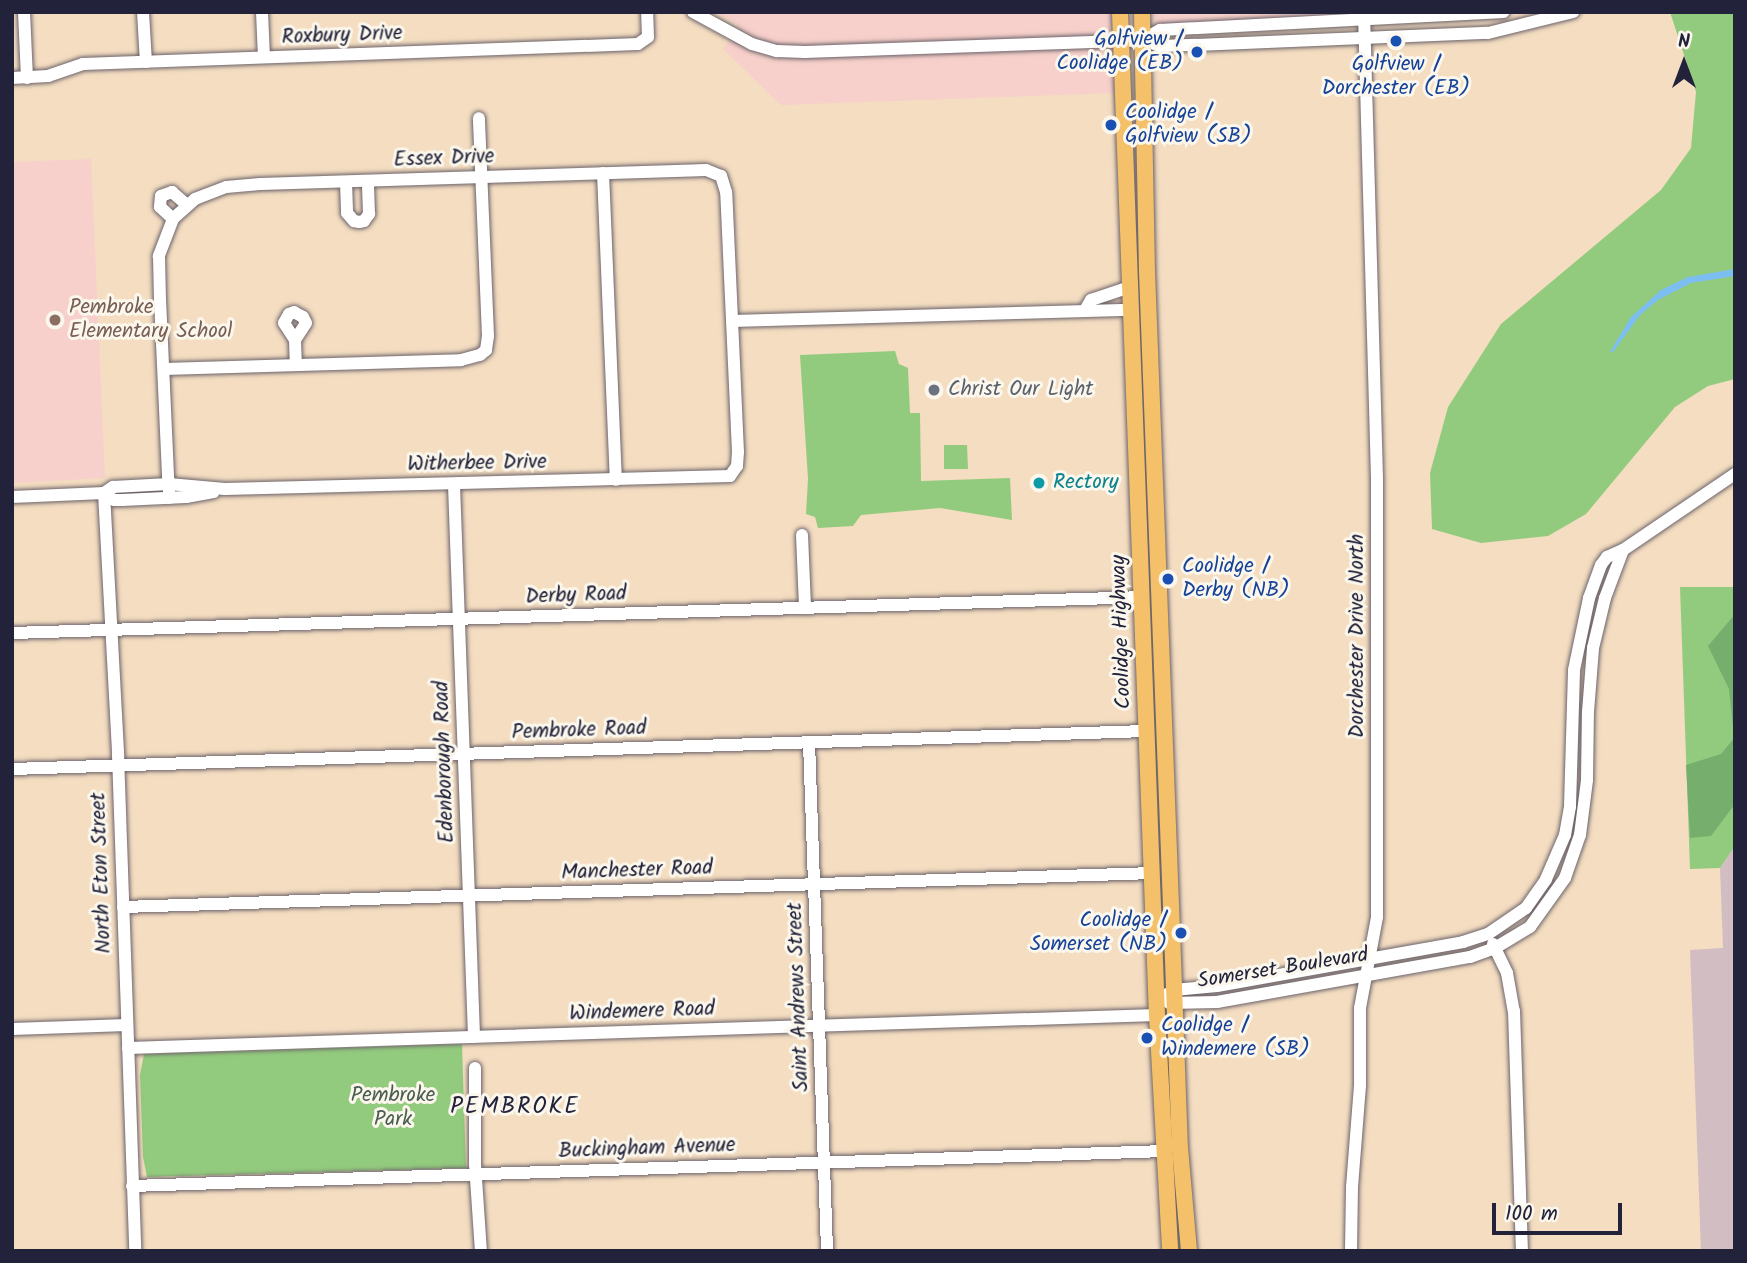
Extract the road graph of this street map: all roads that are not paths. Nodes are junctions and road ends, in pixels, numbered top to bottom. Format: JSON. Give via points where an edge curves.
{"nodes":[{"id":1,"x":24,"y":12,"type":"edge"},
{"id":2,"x":143,"y":12,"type":"edge"},
{"id":3,"x":262,"y":12,"type":"edge"},
{"id":4,"x":647,"y":12,"type":"edge"},
{"id":5,"x":693,"y":12,"type":"edge"},
{"id":6,"x":1120,"y":12,"type":"edge"},
{"id":7,"x":1142,"y":12,"type":"edge"},
{"id":8,"x":1504,"y":12,"type":"edge"},
{"id":9,"x":1573,"y":12,"type":"edge"},
{"id":10,"x":1364,"y":20,"type":"junction"},
{"id":11,"x":1364,"y":37,"type":"junction"},
{"id":12,"x":1122,"y":40,"type":"junction"},
{"id":13,"x":1142,"y":40,"type":"junction"},
{"id":14,"x":264,"y":57,"type":"junction"},
{"id":15,"x":146,"y":62,"type":"junction"},
{"id":16,"x":12,"y":78,"type":"edge"},
{"id":17,"x":27,"y":78,"type":"junction"},
{"id":18,"x":479,"y":118,"type":"dead end"},
{"id":19,"x":603,"y":173,"type":"junction"},
{"id":20,"x":481,"y":177,"type":"junction"},
{"id":21,"x":368,"y":181,"type":"junction"},
{"id":22,"x":346,"y":182,"type":"junction"},
{"id":23,"x":1127,"y":198,"type":"junction"},
{"id":24,"x":1145,"y":207,"type":"junction"},
{"id":25,"x":1130,"y":286,"type":"junction"},
{"id":26,"x":1085,"y":310,"type":"junction"},
{"id":27,"x":1131,"y":310,"type":"junction"},
{"id":28,"x":732,"y":321,"type":"junction"},
{"id":29,"x":295,"y":340,"type":"dead end"},
{"id":30,"x":296,"y":365,"type":"junction"},
{"id":31,"x":163,"y":369,"type":"junction"},
{"id":32,"x":1735,"y":474,"type":"edge"},
{"id":33,"x":617,"y":480,"type":"junction"},
{"id":34,"x":169,"y":484,"type":"junction"},
{"id":35,"x":454,"y":485,"type":"junction"},
{"id":36,"x":225,"y":489,"type":"junction"},
{"id":37,"x":104,"y":494,"type":"junction"},
{"id":38,"x":12,"y":497,"type":"edge"},
{"id":39,"x":169,"y":498,"type":"junction"},
{"id":40,"x":1138,"y":515,"type":"junction"},
{"id":41,"x":1156,"y":520,"type":"junction"},
{"id":42,"x":802,"y":535,"type":"dead end"},
{"id":43,"x":1623,"y":550,"type":"junction"},
{"id":44,"x":1142,"y":597,"type":"junction"},
{"id":45,"x":804,"y":608,"type":"junction"},
{"id":46,"x":459,"y":619,"type":"junction"},
{"id":47,"x":112,"y":631,"type":"junction"},
{"id":48,"x":12,"y":634,"type":"edge"},
{"id":49,"x":1146,"y":731,"type":"junction"},
{"id":50,"x":809,"y":743,"type":"junction"},
{"id":51,"x":464,"y":754,"type":"junction"},
{"id":52,"x":118,"y":765,"type":"junction"},
{"id":53,"x":12,"y":769,"type":"edge"},
{"id":54,"x":1152,"y":873,"type":"junction"},
{"id":55,"x":814,"y":884,"type":"junction"},
{"id":56,"x":469,"y":895,"type":"junction"},
{"id":57,"x":123,"y":907,"type":"junction"},
{"id":58,"x":1488,"y":934,"type":"junction"},
{"id":59,"x":1495,"y":948,"type":"junction"},
{"id":60,"x":1372,"y":958,"type":"junction"},
{"id":61,"x":1368,"y":975,"type":"junction"},
{"id":62,"x":1174,"y":997,"type":"junction"},
{"id":63,"x":1157,"y":1007,"type":"junction"},
{"id":64,"x":127,"y":1025,"type":"junction"},
{"id":65,"x":819,"y":1026,"type":"junction"},
{"id":66,"x":12,"y":1030,"type":"edge"},
{"id":67,"x":474,"y":1037,"type":"junction"},
{"id":68,"x":128,"y":1048,"type":"junction"},
{"id":69,"x":475,"y":1068,"type":"dead end"},
{"id":70,"x":1163,"y":1151,"type":"junction"},
{"id":71,"x":824,"y":1162,"type":"junction"},
{"id":72,"x":477,"y":1174,"type":"junction"},
{"id":73,"x":132,"y":1186,"type":"junction"},
{"id":74,"x":135,"y":1251,"type":"edge"},
{"id":75,"x":481,"y":1251,"type":"edge"},
{"id":76,"x":827,"y":1251,"type":"edge"},
{"id":77,"x":1170,"y":1251,"type":"edge"},
{"id":78,"x":1189,"y":1251,"type":"edge"},
{"id":79,"x":1351,"y":1251,"type":"edge"},
{"id":80,"x":1522,"y":1251,"type":"edge"}],
"edges":[{"from":1,"to":17,"type":"street"},
{"from":2,"to":15,"type":"street"},
{"from":3,"to":14,"type":"street"},
{"from":4,"to":14,"type":"street","name":"Roxbury Drive","via":[[648,37],[638,44]]},
{"from":5,"to":12,"type":"street","via":[[752,44],[791,52]]},
{"from":6,"to":12,"type":"main road","name":"Coolidge Highway"},
{"from":7,"to":13,"type":"main road","name":"Coolidge Highway"},
{"from":8,"to":10,"type":"street"},
{"from":9,"to":11,"type":"street","via":[[1495,32]]},
{"from":10,"to":11,"type":"street","name":"Dorchester Drive North"},
{"from":10,"to":13,"type":"street","via":[[1160,30]]},
{"from":11,"to":13,"type":"street","via":[[1160,46]]},
{"from":11,"to":60,"type":"street","name":"Dorchester Drive North","via":[[1378,605],[1377,917]]},
{"from":12,"to":13,"type":"street"},
{"from":12,"to":23,"type":"main road","name":"Coolidge Highway"},
{"from":13,"to":24,"type":"main road","name":"Coolidge Highway"},
{"from":14,"to":15,"type":"street","name":"Roxbury Drive"},
{"from":15,"to":17,"type":"street","name":"Roxbury Drive","via":[[83,64]]},
{"from":16,"to":17,"type":"street","name":"Roxbury Drive"},
{"from":18,"to":20,"type":"street"},
{"from":19,"to":20,"type":"street","name":"Essex Drive"},
{"from":19,"to":28,"type":"street","name":"Essex Drive","via":[[706,170],[718,174],[726,192]]},
{"from":19,"to":33,"type":"street"},
{"from":20,"to":21,"type":"street","name":"Essex Drive"},
{"from":20,"to":30,"type":"street","via":[[485,350],[476,358],[461,360]]},
{"from":21,"to":22,"type":"street","name":"Essex Drive"},
{"from":21,"to":22,"type":"street","via":[[369,214],[359,222],[347,213]]},
{"from":22,"to":31,"type":"street","name":"Essex Drive","via":[[226,187],[179,212],[159,256]]},
{"from":23,"to":24,"type":"main road","via":[[1141,197]]},
{"from":23,"to":25,"type":"main road","name":"Coolidge Highway"},
{"from":24,"to":41,"type":"main road","name":"Coolidge Highway"},
{"from":25,"to":26,"type":"street","via":[[1091,300]]},
{"from":25,"to":27,"type":"main road","name":"Coolidge Highway"},
{"from":26,"to":27,"type":"street"},
{"from":26,"to":28,"type":"street"},
{"from":27,"to":40,"type":"main road","name":"Coolidge Highway"},
{"from":28,"to":33,"type":"street","name":"Witherbee Drive","via":[[738,452],[730,476]]},
{"from":29,"to":30,"type":"street"},
{"from":30,"to":31,"type":"street"},
{"from":31,"to":34,"type":"street"},
{"from":32,"to":43,"type":"street","name":"Somerset Boulevard"},
{"from":33,"to":35,"type":"street","name":"Witherbee Drive"},
{"from":34,"to":36,"type":"street","name":"Witherbee Drive"},
{"from":34,"to":37,"type":"street","name":"Witherbee Drive","via":[[113,487]]},
{"from":34,"to":39,"type":"street"},
{"from":35,"to":36,"type":"street","name":"Witherbee Drive"},
{"from":35,"to":46,"type":"street","name":"Edenborough Road"},
{"from":36,"to":39,"type":"street","name":"Witherbee Drive"},
{"from":37,"to":38,"type":"street","name":"Witherbee Drive"},
{"from":37,"to":39,"type":"street","name":"Witherbee Drive","via":[[114,500]]},
{"from":37,"to":47,"type":"street","name":"North Eton Street"},
{"from":40,"to":41,"type":"main road"},
{"from":40,"to":44,"type":"main road","name":"Coolidge Highway"},
{"from":41,"to":62,"type":"main road","name":"Coolidge Highway"},
{"from":42,"to":45,"type":"street"},
{"from":43,"to":58,"type":"street","name":"Somerset Boulevard","via":[[1601,565],[1581,626],[1574,670],[1565,835],[1536,895],[1514,919]]},
{"from":43,"to":59,"type":"street","name":"Somerset Boulevard","via":[[1593,648],[1584,814],[1574,854],[1565,878],[1530,927]]},
{"from":44,"to":45,"type":"street","name":"Derby Road"},
{"from":44,"to":49,"type":"main road","name":"Coolidge Highway"},
{"from":45,"to":46,"type":"street","name":"Derby Road"},
{"from":46,"to":47,"type":"street","name":"Derby Road"},
{"from":46,"to":51,"type":"street","name":"Edenborough Road"},
{"from":47,"to":48,"type":"street","name":"Derby Road"},
{"from":47,"to":52,"type":"street","name":"North Eton Street"},
{"from":49,"to":50,"type":"street","name":"Pembroke Road"},
{"from":49,"to":54,"type":"main road","name":"Coolidge Highway"},
{"from":50,"to":51,"type":"street","name":"Pembroke Road"},
{"from":50,"to":55,"type":"street","name":"Saint Andrews Street"},
{"from":51,"to":52,"type":"street","name":"Pembroke Road"},
{"from":51,"to":56,"type":"street","name":"Edenborough Road"},
{"from":52,"to":53,"type":"street","name":"Pembroke Road"},
{"from":52,"to":57,"type":"street","name":"North Eton Street"},
{"from":54,"to":55,"type":"street","name":"Manchester Road"},
{"from":54,"to":63,"type":"main road","name":"Coolidge Highway"},
{"from":55,"to":56,"type":"street","name":"Manchester Road"},
{"from":55,"to":65,"type":"street","name":"Saint Andrews Street"},
{"from":56,"to":57,"type":"street","name":"Manchester Road"},
{"from":56,"to":67,"type":"street","name":"Edenborough Road"},
{"from":57,"to":64,"type":"street","name":"North Eton Street"},
{"from":58,"to":59,"type":"street"},
{"from":58,"to":60,"type":"street","name":"Somerset Boulevard"},
{"from":59,"to":61,"type":"street","name":"Somerset Boulevard","via":[[1470,957]]},
{"from":59,"to":80,"type":"street","via":[[1509,981],[1515,1020]]},
{"from":60,"to":61,"type":"street","name":"Dorchester Drive North"},
{"from":60,"to":62,"type":"street","name":"Somerset Boulevard"},
{"from":61,"to":62,"type":"street","name":"Somerset Boulevard","via":[[1217,1002]]},
{"from":61,"to":79,"type":"street","name":"Dorchester Drive North","via":[[1359,1019]]},
{"from":62,"to":63,"type":"street","name":"Somerset Boulevard"},
{"from":62,"to":78,"type":"main road","name":"Coolidge Highway"},
{"from":63,"to":65,"type":"street","name":"Windemere Road"},
{"from":63,"to":70,"type":"main road","name":"Coolidge Highway"},
{"from":64,"to":66,"type":"street"},
{"from":64,"to":68,"type":"street","name":"North Eton Street"},
{"from":65,"to":67,"type":"street","name":"Windemere Road"},
{"from":65,"to":71,"type":"street","name":"Saint Andrews Street"},
{"from":67,"to":68,"type":"street","name":"Windemere Road"},
{"from":68,"to":73,"type":"street","name":"North Eton Street"},
{"from":69,"to":72,"type":"street"},
{"from":70,"to":71,"type":"street","name":"Buckingham Avenue"},
{"from":70,"to":77,"type":"main road","name":"Coolidge Highway"},
{"from":71,"to":72,"type":"street","name":"Buckingham Avenue"},
{"from":71,"to":76,"type":"street","name":"Saint Andrews Street"},
{"from":72,"to":73,"type":"street","name":"Buckingham Avenue"},
{"from":72,"to":75,"type":"street"},
{"from":73,"to":74,"type":"street","name":"North Eton Street"}]}
